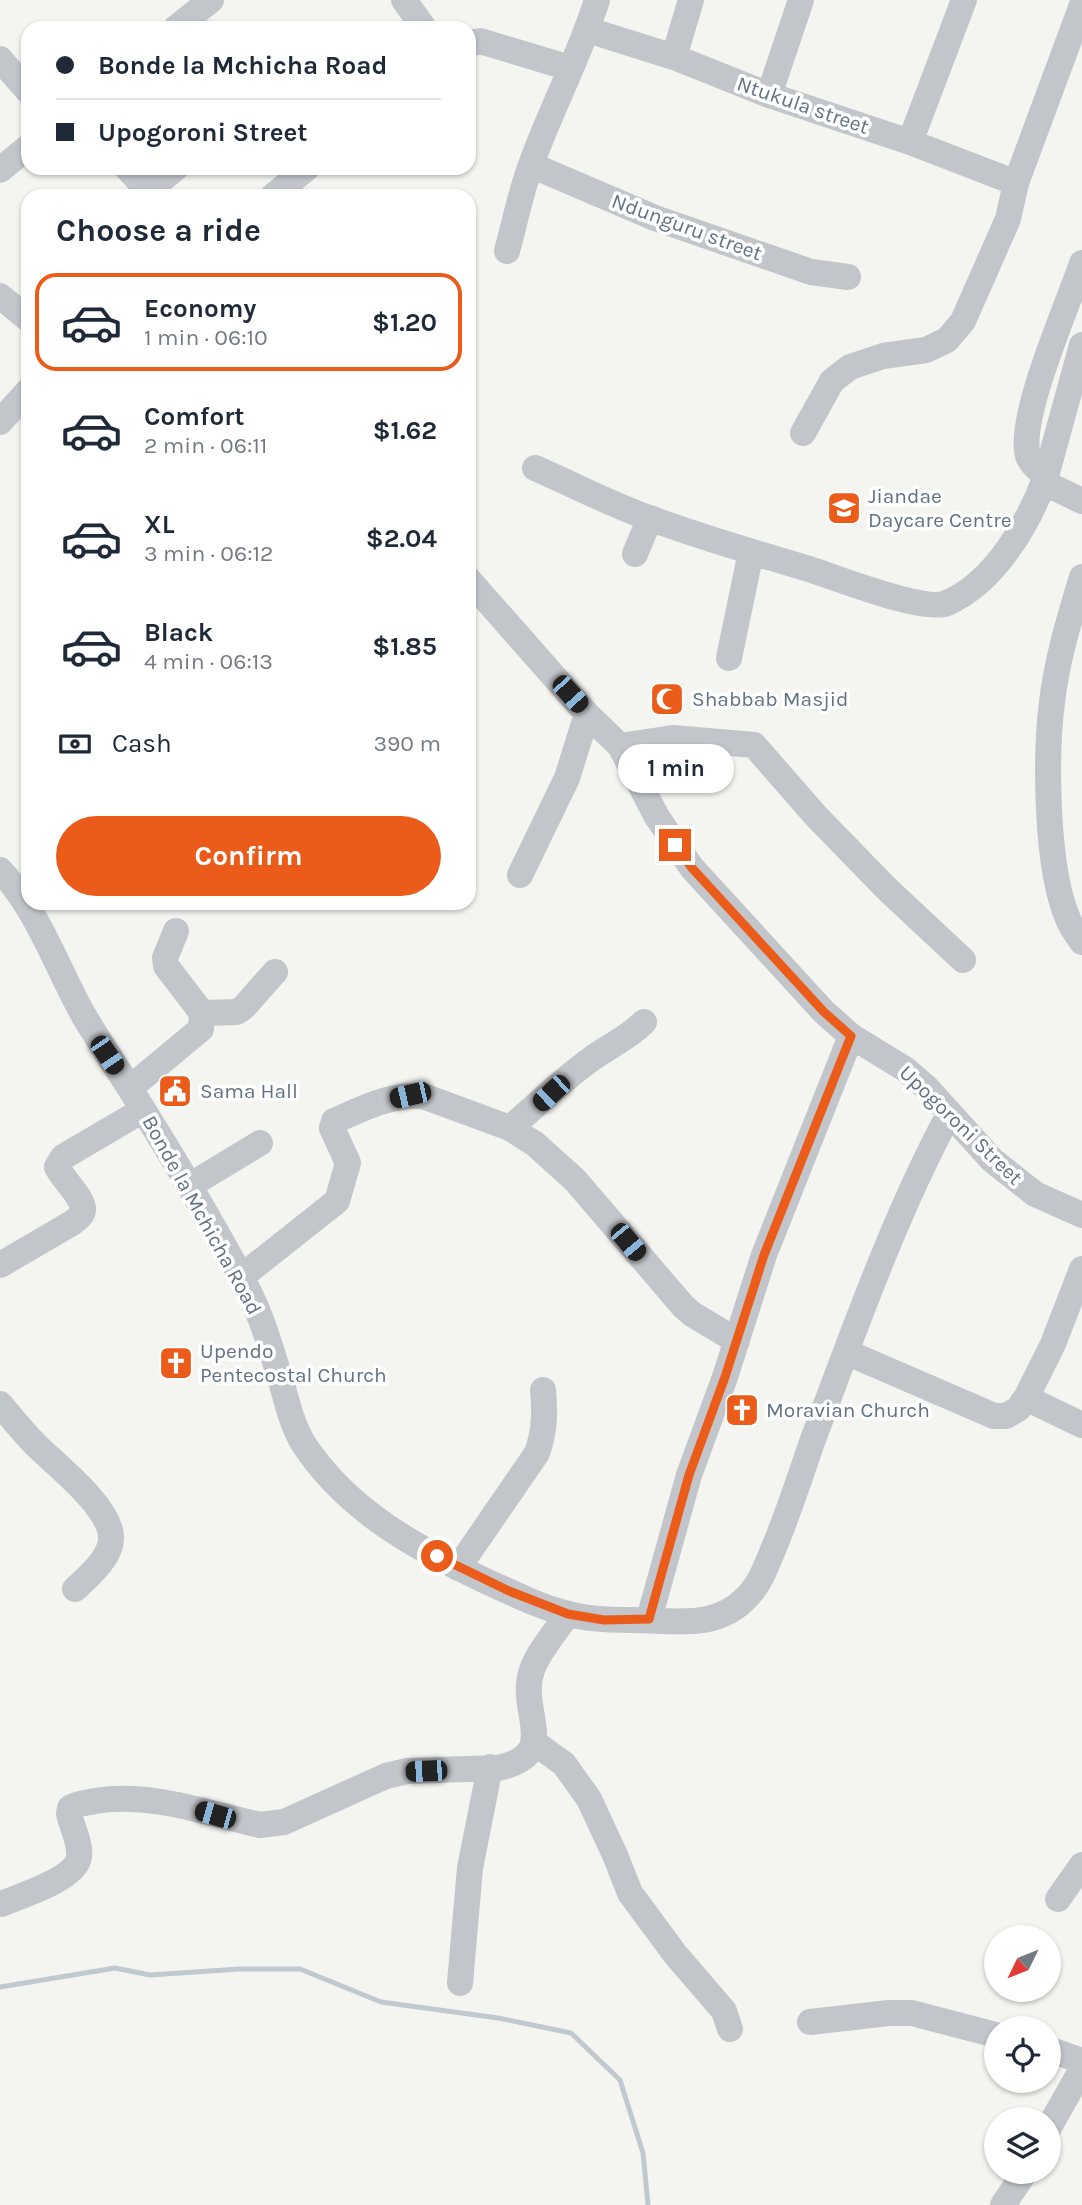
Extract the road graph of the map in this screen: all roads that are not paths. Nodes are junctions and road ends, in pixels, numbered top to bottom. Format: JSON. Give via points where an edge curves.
{"nodes":[{"id":1,"x":404,"y":0,"type":"edge"},
{"id":2,"x":597,"y":0,"type":"edge"},
{"id":3,"x":691,"y":0,"type":"edge"},
{"id":4,"x":801,"y":0,"type":"edge"},
{"id":5,"x":964,"y":0,"type":"edge"},
{"id":6,"x":1082,"y":5,"type":"edge"},
{"id":7,"x":419,"y":21,"type":"edge"},
{"id":8,"x":588,"y":30,"type":"junction"},
{"id":9,"x":476,"y":42,"type":"edge"},
{"id":10,"x":674,"y":57,"type":"junction"},
{"id":11,"x":0,"y":59,"type":"edge"},
{"id":12,"x":570,"y":68,"type":"junction"},
{"id":13,"x":21,"y":83,"type":"edge"},
{"id":14,"x":769,"y":95,"type":"junction"},
{"id":15,"x":909,"y":142,"type":"junction"},
{"id":16,"x":21,"y":152,"type":"edge"},
{"id":17,"x":531,"y":164,"type":"junction"},
{"id":18,"x":0,"y":170,"type":"edge"},
{"id":19,"x":134,"y":175,"type":"edge"},
{"id":20,"x":167,"y":175,"type":"edge"},
{"id":21,"x":298,"y":175,"type":"edge"},
{"id":22,"x":1016,"y":183,"type":"junction"},
{"id":23,"x":150,"y":189,"type":"edge"},
{"id":24,"x":150,"y":189,"type":"edge"},
{"id":25,"x":282,"y":189,"type":"edge"},
{"id":26,"x":507,"y":251,"type":"dead end"},
{"id":27,"x":1082,"y":262,"type":"edge"},
{"id":28,"x":848,"y":276,"type":"dead end"},
{"id":29,"x":0,"y":296,"type":"edge"},
{"id":30,"x":21,"y":313,"type":"edge"},
{"id":31,"x":1082,"y":345,"type":"edge"},
{"id":32,"x":21,"y":399,"type":"edge"},
{"id":33,"x":0,"y":422,"type":"edge"},
{"id":34,"x":803,"y":433,"type":"dead end"},
{"id":35,"x":535,"y":468,"type":"dead end"},
{"id":36,"x":1046,"y":476,"type":"junction"},
{"id":37,"x":1082,"y":501,"type":"edge"},
{"id":38,"x":650,"y":519,"type":"junction"},
{"id":39,"x":751,"y":552,"type":"junction"},
{"id":40,"x":635,"y":554,"type":"dead end"},
{"id":41,"x":1082,"y":577,"type":"edge"},
{"id":42,"x":476,"y":588,"type":"edge"},
{"id":43,"x":729,"y":658,"type":"dead end"},
{"id":44,"x":587,"y":714,"type":"junction"},
{"id":45,"x":620,"y":746,"type":"junction"},
{"id":46,"x":0,"y":870,"type":"edge"},
{"id":47,"x":520,"y":875,"type":"dead end"},
{"id":48,"x":21,"y":898,"type":"edge"},
{"id":49,"x":28,"y":910,"type":"edge"},
{"id":50,"x":176,"y":930,"type":"dead end"},
{"id":51,"x":1082,"y":942,"type":"edge"},
{"id":52,"x":963,"y":960,"type":"dead end"},
{"id":53,"x":275,"y":972,"type":"dead end"},
{"id":54,"x":202,"y":1013,"type":"junction"},
{"id":55,"x":645,"y":1022,"type":"dead end"},
{"id":56,"x":851,"y":1036,"type":"junction"},
{"id":57,"x":136,"y":1099,"type":"junction"},
{"id":58,"x":949,"y":1114,"type":"junction"},
{"id":59,"x":510,"y":1128,"type":"junction"},
{"id":60,"x":260,"y":1143,"type":"dead end"},
{"id":61,"x":189,"y":1186,"type":"junction"},
{"id":62,"x":1082,"y":1215,"type":"edge"},
{"id":63,"x":0,"y":1265,"type":"edge"},
{"id":64,"x":1082,"y":1269,"type":"edge"},
{"id":65,"x":241,"y":1277,"type":"junction"},
{"id":66,"x":737,"y":1341,"type":"junction"},
{"id":67,"x":846,"y":1352,"type":"junction"},
{"id":68,"x":543,"y":1390,"type":"dead end"},
{"id":69,"x":1026,"y":1398,"type":"junction"},
{"id":70,"x":0,"y":1404,"type":"edge"},
{"id":71,"x":1082,"y":1424,"type":"edge"},
{"id":72,"x":458,"y":1568,"type":"junction"},
{"id":73,"x":75,"y":1589,"type":"dead end"},
{"id":74,"x":568,"y":1614,"type":"junction"},
{"id":75,"x":649,"y":1619,"type":"junction"},
{"id":76,"x":535,"y":1743,"type":"junction"},
{"id":77,"x":490,"y":1767,"type":"junction"},
{"id":78,"x":1082,"y":1865,"type":"edge"},
{"id":79,"x":1058,"y":1899,"type":"dead end"},
{"id":80,"x":1,"y":1904,"type":"edge"},
{"id":81,"x":460,"y":1983,"type":"dead end"},
{"id":82,"x":810,"y":2022,"type":"dead end"},
{"id":83,"x":730,"y":2029,"type":"dead end"},
{"id":84,"x":984,"y":2032,"type":"edge"},
{"id":85,"x":1061,"y":2054,"type":"edge"},
{"id":86,"x":1082,"y":2061,"type":"edge"},
{"id":87,"x":1082,"y":2069,"type":"edge"},
{"id":88,"x":1060,"y":2107,"type":"edge"},
{"id":89,"x":1017,"y":2184,"type":"edge"},
{"id":90,"x":1003,"y":2205,"type":"edge"}],
"edges":[{"from":1,"to":7,"type":"street"},
{"from":2,"to":8,"type":"street"},
{"from":3,"to":10,"type":"street"},
{"from":4,"to":14,"type":"street"},
{"from":5,"to":15,"type":"street"},
{"from":6,"to":22,"type":"street"},
{"from":8,"to":10,"type":"street","name":"Ntukula street"},
{"from":8,"to":12,"type":"street"},
{"from":9,"to":12,"type":"street"},
{"from":10,"to":14,"type":"street","name":"Ntukula street"},
{"from":11,"to":13,"type":"street"},
{"from":12,"to":17,"type":"street"},
{"from":14,"to":15,"type":"street","name":"Ntukula street"},
{"from":15,"to":22,"type":"street","name":"Ntukula street"},
{"from":16,"to":18,"type":"street"},
{"from":17,"to":26,"type":"street"},
{"from":17,"to":28,"type":"street","name":"Ndunguru street","via":[[668,222],[811,272]]},
{"from":19,"to":23,"type":"street"},
{"from":20,"to":24,"type":"street"},
{"from":21,"to":25,"type":"street"},
{"from":22,"to":34,"type":"street","via":[[1008,219],[981,282],[963,321],[947,340],[926,350],[883,356],[850,367],[832,381]]},
{"from":27,"to":36,"type":"street","via":[[1045,363],[1027,435],[1028,458]]},
{"from":29,"to":30,"type":"street"},
{"from":31,"to":36,"type":"street"},
{"from":32,"to":33,"type":"street"},
{"from":35,"to":38,"type":"street"},
{"from":36,"to":37,"type":"street","via":[[1051,486]]},
{"from":36,"to":39,"type":"street","via":[[1015,539],[982,581],[945,604],[879,594]]},
{"from":38,"to":39,"type":"street"},
{"from":38,"to":40,"type":"street"},
{"from":39,"to":43,"type":"street"},
{"from":41,"to":51,"type":"street","via":[[1059,663],[1049,750],[1049,814],[1058,880],[1069,921]]},
{"from":42,"to":44,"type":"street","name":"Upogoroni Street"},
{"from":44,"to":45,"type":"street","name":"Upogoroni Street"},
{"from":44,"to":47,"type":"street","via":[[568,778]]},
{"from":45,"to":52,"type":"street","via":[[673,738],[754,746],[816,816]]},
{"from":45,"to":56,"type":"street","name":"Upogoroni Street","via":[[657,817],[692,868]]},
{"from":46,"to":48,"type":"street","name":"Bonde la Mchicha Road"},
{"from":49,"to":57,"type":"street","name":"Bonde la Mchicha Road"},
{"from":50,"to":54,"type":"street","via":[[166,966]]},
{"from":53,"to":54,"type":"street","via":[[237,1012]]},
{"from":54,"to":57,"type":"street","via":[[201,1029]]},
{"from":55,"to":59,"type":"street","via":[[569,1075]]},
{"from":56,"to":58,"type":"street","name":"Upogoroni Street","via":[[905,1069]]},
{"from":56,"to":66,"type":"street","via":[[779,1214]]},
{"from":57,"to":61,"type":"street","name":"Bonde la Mchicha Road"},
{"from":57,"to":63,"type":"street","via":[[63,1157],[57,1167],[82,1202],[82,1215]]},
{"from":58,"to":62,"type":"street","name":"Upogoroni Street","via":[[992,1160],[1035,1194]]},
{"from":58,"to":67,"type":"street","name":"Bonde la Mchicha Road","via":[[891,1234]]},
{"from":59,"to":65,"type":"street","via":[[410,1095],[334,1121],[332,1128],[348,1163],[337,1201]]},
{"from":59,"to":66,"type":"street","via":[[575,1180],[683,1306]]},
{"from":60,"to":61,"type":"street"},
{"from":61,"to":65,"type":"street","name":"Bonde la Mchicha Road"},
{"from":64,"to":69,"type":"street"},
{"from":65,"to":72,"type":"street","name":"Bonde la Mchicha Road","via":[[257,1308],[291,1416],[320,1466],[373,1518]]},
{"from":66,"to":75,"type":"street","via":[[689,1475]]},
{"from":67,"to":69,"type":"street","via":[[994,1416],[1006,1416]]},
{"from":67,"to":75,"type":"street","name":"Bonde la Mchicha Road","via":[[760,1581],[728,1613],[708,1621]]},
{"from":68,"to":72,"type":"street","via":[[546,1419],[537,1452]]},
{"from":69,"to":71,"type":"street"},
{"from":70,"to":73,"type":"street","via":[[81,1488],[107,1524],[112,1537],[106,1553]]},
{"from":72,"to":74,"type":"street","name":"Bonde la Mchicha Road"},
{"from":74,"to":75,"type":"street","name":"Bonde la Mchicha Road","via":[[604,1620]]},
{"from":74,"to":76,"type":"street","via":[[532,1668],[528,1687]]},
{"from":76,"to":77,"type":"street","via":[[513,1765]]},
{"from":76,"to":83,"type":"street","via":[[564,1764],[589,1798],[629,1893],[719,2003]]},
{"from":77,"to":80,"type":"street","via":[[386,1776],[284,1822],[260,1825],[163,1801],[105,1800],[74,1805],[69,1814],[80,1856],[76,1865],[53,1882]]},
{"from":77,"to":81,"type":"street","via":[[470,1868]]},
{"from":78,"to":79,"type":"street"},
{"from":82,"to":84,"type":"street","via":[[912,2013]]},
{"from":85,"to":86,"type":"street"},
{"from":87,"to":88,"type":"street"},
{"from":89,"to":90,"type":"street"}]}
